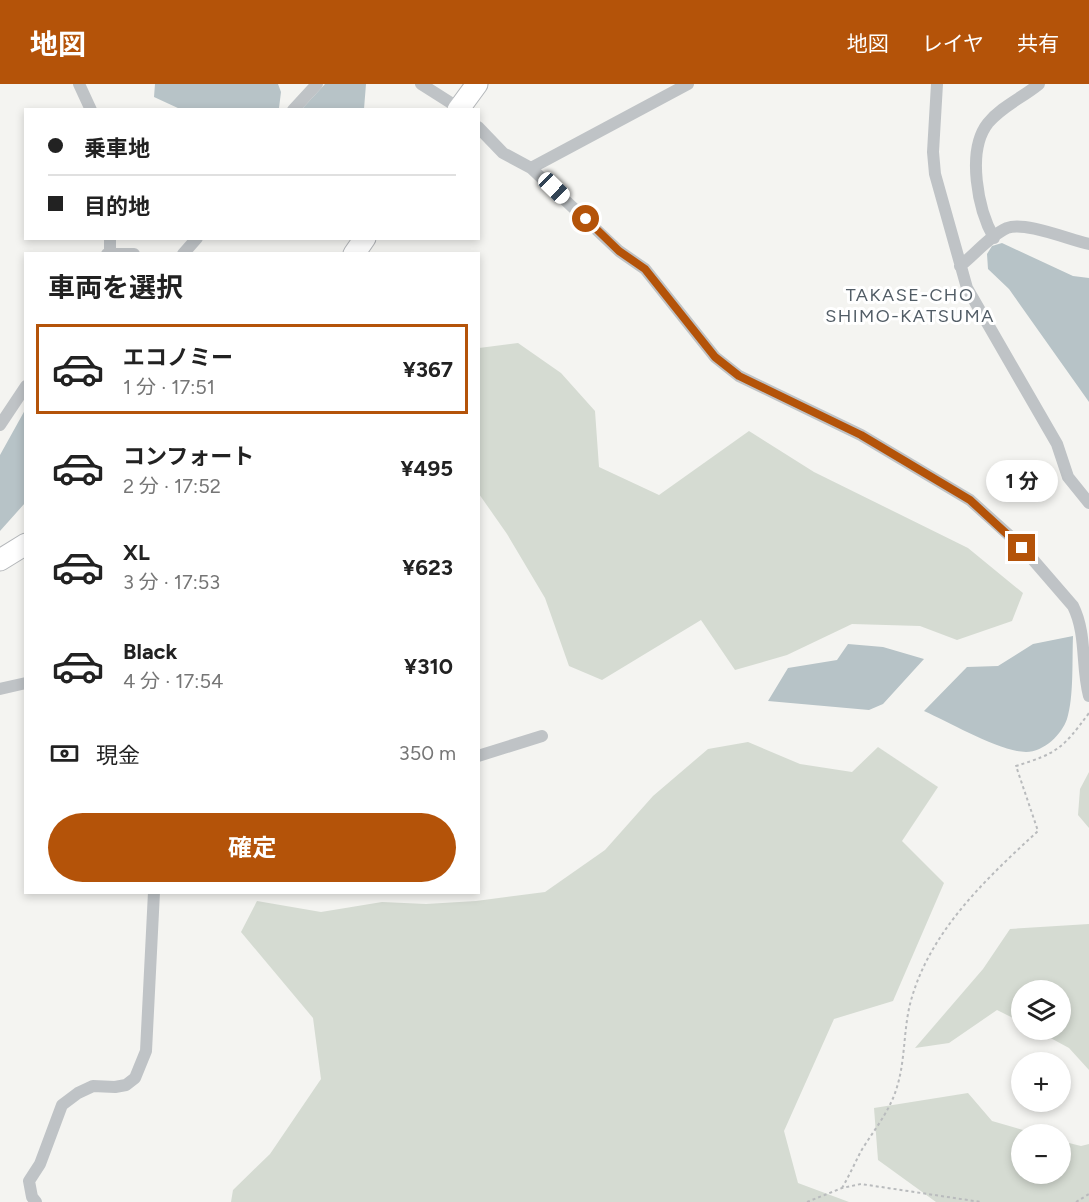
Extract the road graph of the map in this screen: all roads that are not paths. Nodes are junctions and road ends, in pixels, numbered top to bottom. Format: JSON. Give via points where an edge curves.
{"nodes":[{"id":1,"x":79,"y":84,"type":"edge"},
{"id":2,"x":317,"y":84,"type":"edge"},
{"id":3,"x":421,"y":84,"type":"edge"},
{"id":4,"x":477,"y":84,"type":"edge"},
{"id":5,"x":688,"y":84,"type":"edge"},
{"id":6,"x":937,"y":84,"type":"edge"},
{"id":7,"x":1039,"y":84,"type":"edge"},
{"id":8,"x":90,"y":108,"type":"edge"},
{"id":9,"x":295,"y":108,"type":"edge"},
{"id":10,"x":458,"y":108,"type":"edge"},
{"id":11,"x":461,"y":108,"type":"edge"},
{"id":12,"x":480,"y":129,"type":"edge"},
{"id":13,"x":531,"y":168,"type":"junction"},
{"id":14,"x":994,"y":238,"type":"junction"},
{"id":15,"x":195,"y":240,"type":"edge"},
{"id":16,"x":1089,"y":244,"type":"edge"},
{"id":17,"x":185,"y":252,"type":"edge"},
{"id":18,"x":960,"y":266,"type":"junction"},
{"id":19,"x":24,"y":389,"type":"edge"},
{"id":20,"x":0,"y":425,"type":"edge"},
{"id":21,"x":1089,"y":503,"type":"edge"},
{"id":22,"x":24,"y":545,"type":"edge"},
{"id":23,"x":0,"y":560,"type":"edge"},
{"id":24,"x":24,"y":683,"type":"edge"},
{"id":25,"x":0,"y":689,"type":"edge"},
{"id":26,"x":1089,"y":696,"type":"edge"},
{"id":27,"x":542,"y":736,"type":"dead end"},
{"id":28,"x":480,"y":755,"type":"edge"},
{"id":29,"x":154,"y":894,"type":"edge"},
{"id":30,"x":36,"y":1202,"type":"edge"}],
"edges":[{"from":1,"to":8,"type":"street"},
{"from":2,"to":9,"type":"street"},
{"from":3,"to":10,"type":"street"},
{"from":4,"to":11,"type":"highway"},
{"from":5,"to":13,"type":"street"},
{"from":6,"to":18,"type":"street","via":[[935,174]]},
{"from":7,"to":14,"type":"street","via":[[1009,104],[980,135],[977,181]]},
{"from":12,"to":13,"type":"street","via":[[503,153]]},
{"from":13,"to":26,"type":"street","via":[[619,251],[645,269],[715,357],[739,376],[861,435],[970,500],[1002,526],[1073,606],[1080,621]]},
{"from":14,"to":16,"type":"street","via":[[1008,227],[1019,227]]},
{"from":14,"to":18,"type":"street"},
{"from":15,"to":17,"type":"street"},
{"from":18,"to":21,"type":"street","via":[[967,288],[1057,444],[1068,477]]},
{"from":19,"to":20,"type":"street"},
{"from":22,"to":23,"type":"highway"},
{"from":24,"to":25,"type":"street"},
{"from":27,"to":28,"type":"street"},
{"from":29,"to":30,"type":"street","via":[[146,1051],[135,1078],[126,1085],[93,1086],[62,1105],[40,1164],[29,1181]]}]}
